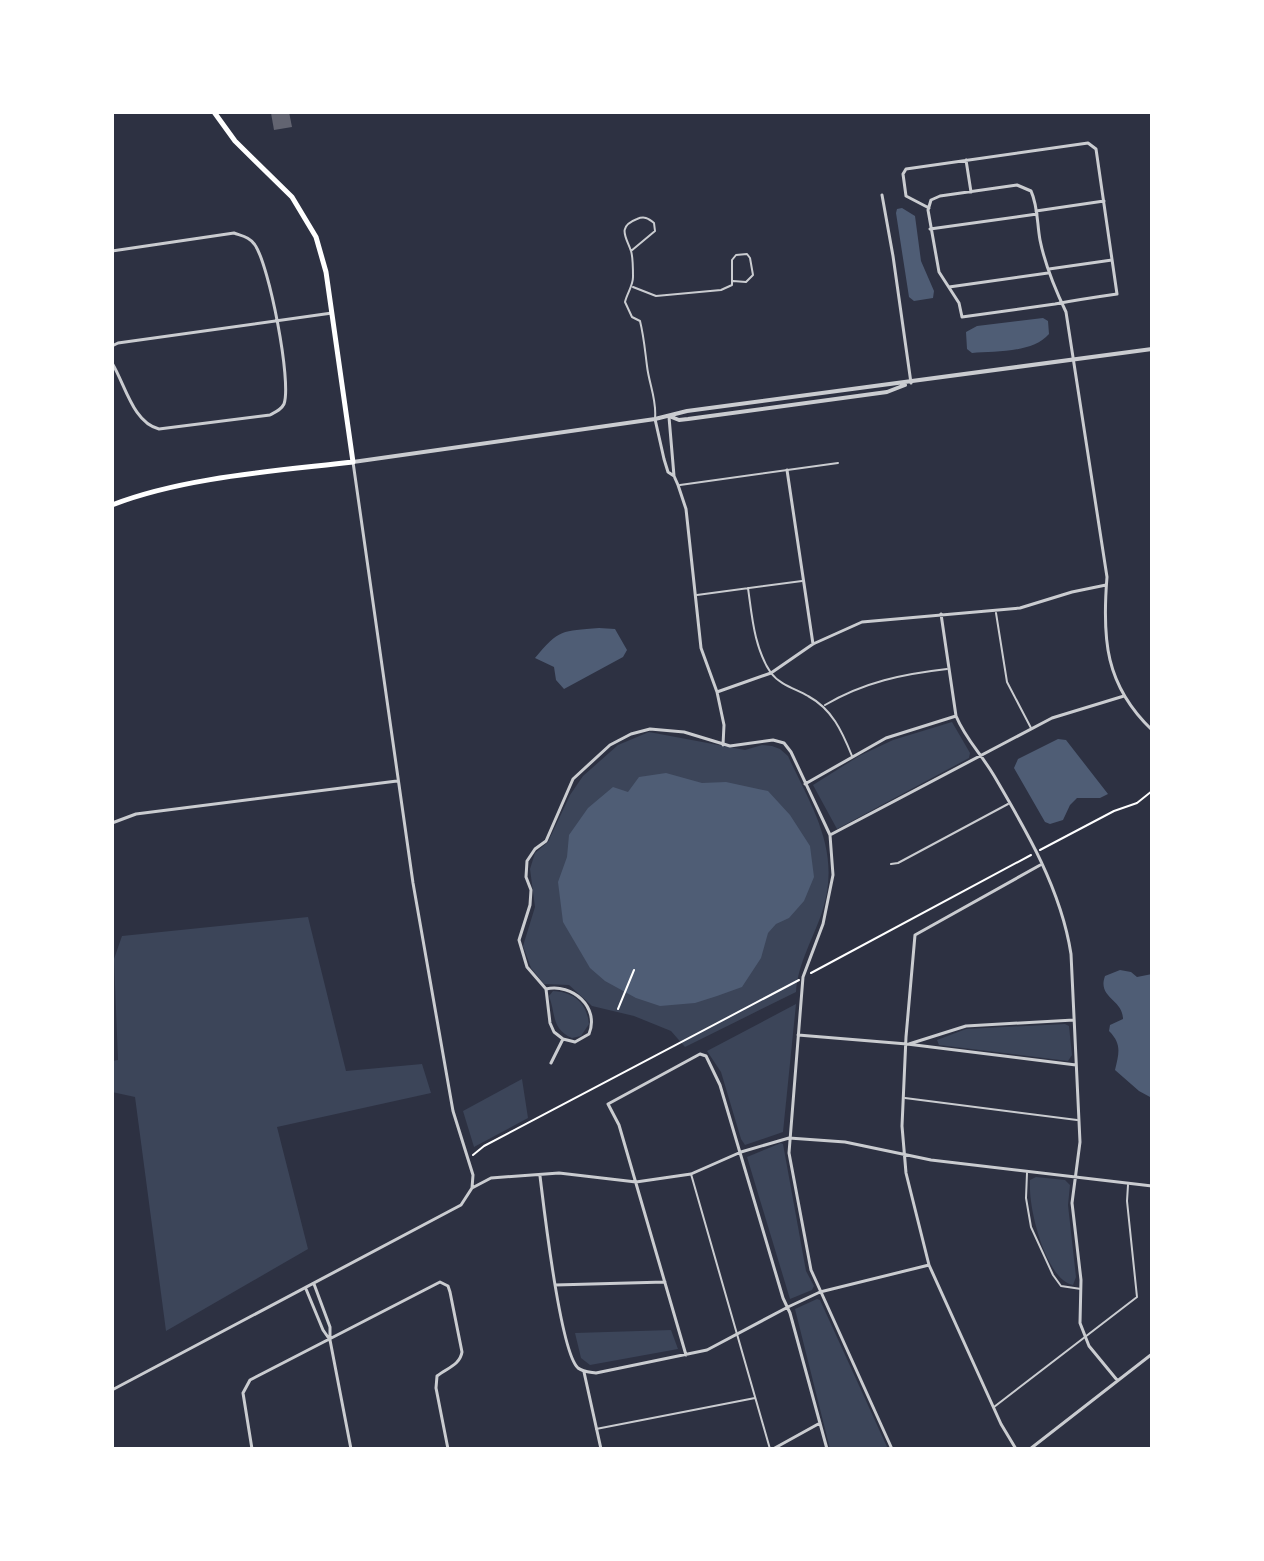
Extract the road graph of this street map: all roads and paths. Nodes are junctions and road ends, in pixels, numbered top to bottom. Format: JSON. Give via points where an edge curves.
{"nodes":[{"id":1,"x":214,"y":112,"type":"edge"},
{"id":2,"x":966,"y":160,"type":"junction"},
{"id":3,"x":971,"y":192,"type":"junction"},
{"id":4,"x":882,"y":195,"type":"dead end"},
{"id":5,"x":1104,"y":201,"type":"junction"},
{"id":6,"x":929,"y":208,"type":"junction"},
{"id":7,"x":1037,"y":213,"type":"junction"},
{"id":8,"x":930,"y":229,"type":"junction"},
{"id":9,"x":112,"y":251,"type":"edge"},
{"id":10,"x":631,"y":251,"type":"junction"},
{"id":11,"x":1112,"y":260,"type":"junction"},
{"id":12,"x":1049,"y":271,"type":"junction"},
{"id":13,"x":733,"y":281,"type":"junction"},
{"id":14,"x":631,"y":287,"type":"junction"},
{"id":15,"x":949,"y":287,"type":"junction"},
{"id":16,"x":1062,"y":303,"type":"junction"},
{"id":17,"x":332,"y":313,"type":"junction"},
{"id":18,"x":277,"y":319,"type":"junction"},
{"id":19,"x":112,"y":346,"type":"edge"},
{"id":20,"x":1152,"y":349,"type":"edge"},
{"id":21,"x":1072,"y":361,"type":"junction"},
{"id":22,"x":112,"y":363,"type":"edge"},
{"id":23,"x":911,"y":383,"type":"junction"},
{"id":24,"x":669,"y":416,"type":"junction"},
{"id":25,"x":655,"y":419,"type":"junction"},
{"id":26,"x":353,"y":462,"type":"junction"},
{"id":27,"x":838,"y":463,"type":"dead end"},
{"id":28,"x":787,"y":470,"type":"junction"},
{"id":29,"x":674,"y":476,"type":"junction"},
{"id":30,"x":678,"y":485,"type":"junction"},
{"id":31,"x":112,"y":505,"type":"edge"},
{"id":32,"x":803,"y":580,"type":"junction"},
{"id":33,"x":1106,"y":585,"type":"junction"},
{"id":34,"x":748,"y":588,"type":"junction"},
{"id":35,"x":694,"y":595,"type":"junction"},
{"id":36,"x":996,"y":610,"type":"junction"},
{"id":37,"x":941,"y":614,"type":"junction"},
{"id":38,"x":813,"y":644,"type":"junction"},
{"id":39,"x":949,"y":668,"type":"junction"},
{"id":40,"x":771,"y":673,"type":"junction"},
{"id":41,"x":717,"y":692,"type":"junction"},
{"id":42,"x":1124,"y":696,"type":"junction"},
{"id":43,"x":824,"y":706,"type":"junction"},
{"id":44,"x":956,"y":716,"type":"junction"},
{"id":45,"x":1031,"y":729,"type":"junction"},
{"id":46,"x":1152,"y":730,"type":"edge"},
{"id":47,"x":723,"y":745,"type":"junction"},
{"id":48,"x":852,"y":756,"type":"junction"},
{"id":49,"x":981,"y":757,"type":"junction"},
{"id":50,"x":397,"y":781,"type":"junction"},
{"id":51,"x":805,"y":784,"type":"junction"},
{"id":52,"x":1152,"y":791,"type":"edge"},
{"id":53,"x":1009,"y":803,"type":"junction"},
{"id":54,"x":112,"y":823,"type":"edge"},
{"id":55,"x":830,"y":835,"type":"junction"},
{"id":56,"x":1036,"y":853,"type":"junction"},
{"id":57,"x":891,"y":864,"type":"dead end"},
{"id":58,"x":1042,"y":864,"type":"junction"},
{"id":59,"x":634,"y":970,"type":"dead end"},
{"id":60,"x":810,"y":974,"type":"dead end"},
{"id":61,"x":796,"y":981,"type":"dead end"},
{"id":62,"x":546,"y":989,"type":"junction"},
{"id":63,"x":618,"y":1009,"type":"dead end"},
{"id":64,"x":1074,"y":1020,"type":"junction"},
{"id":65,"x":797,"y":1035,"type":"junction"},
{"id":66,"x":563,"y":1039,"type":"junction"},
{"id":67,"x":907,"y":1044,"type":"junction"},
{"id":68,"x":551,"y":1063,"type":"dead end"},
{"id":69,"x":1076,"y":1065,"type":"junction"},
{"id":70,"x":903,"y":1098,"type":"junction"},
{"id":71,"x":1079,"y":1120,"type":"junction"},
{"id":72,"x":789,"y":1138,"type":"junction"},
{"id":73,"x":741,"y":1152,"type":"junction"},
{"id":74,"x":904,"y":1153,"type":"junction"},
{"id":75,"x":471,"y":1157,"type":"dead end"},
{"id":76,"x":1027,"y":1172,"type":"junction"},
{"id":77,"x":691,"y":1174,"type":"junction"},
{"id":78,"x":540,"y":1176,"type":"junction"},
{"id":79,"x":1075,"y":1178,"type":"junction"},
{"id":80,"x":636,"y":1182,"type":"junction"},
{"id":81,"x":1128,"y":1185,"type":"junction"},
{"id":82,"x":1152,"y":1186,"type":"edge"},
{"id":83,"x":472,"y":1188,"type":"junction"},
{"id":84,"x":929,"y":1265,"type":"junction"},
{"id":85,"x":665,"y":1282,"type":"junction"},
{"id":86,"x":314,"y":1284,"type":"junction"},
{"id":87,"x":555,"y":1285,"type":"junction"},
{"id":88,"x":306,"y":1288,"type":"junction"},
{"id":89,"x":1081,"y":1289,"type":"junction"},
{"id":90,"x":820,"y":1292,"type":"junction"},
{"id":91,"x":788,"y":1307,"type":"junction"},
{"id":92,"x":738,"y":1333,"type":"junction"},
{"id":93,"x":1084,"y":1337,"type":"junction"},
{"id":94,"x":330,"y":1340,"type":"junction"},
{"id":95,"x":1152,"y":1354,"type":"edge"},
{"id":96,"x":686,"y":1355,"type":"junction"},
{"id":97,"x":584,"y":1372,"type":"junction"},
{"id":98,"x":1117,"y":1380,"type":"junction"},
{"id":99,"x":112,"y":1390,"type":"edge"},
{"id":100,"x":756,"y":1397,"type":"junction"},
{"id":101,"x":994,"y":1407,"type":"junction"},
{"id":102,"x":820,"y":1423,"type":"junction"},
{"id":103,"x":596,"y":1429,"type":"junction"},
{"id":104,"x":252,"y":1449,"type":"edge"},
{"id":105,"x":351,"y":1449,"type":"edge"},
{"id":106,"x":448,"y":1449,"type":"edge"},
{"id":107,"x":601,"y":1449,"type":"edge"},
{"id":108,"x":771,"y":1449,"type":"edge"},
{"id":109,"x":827,"y":1449,"type":"edge"},
{"id":110,"x":892,"y":1449,"type":"edge"},
{"id":111,"x":1016,"y":1449,"type":"edge"},
{"id":112,"x":1030,"y":1449,"type":"edge"}],
"edges":[{"from":1,"to":17,"type":"main road","via":[[303,211],[321,253]]},
{"from":2,"to":3,"type":"street"},
{"from":2,"to":5,"type":"street","via":[[1088,143],[1096,149]]},
{"from":2,"to":6,"type":"street","via":[[906,169],[906,196]]},
{"from":3,"to":6,"type":"street","via":[[940,196]]},
{"from":3,"to":7,"type":"street","via":[[1024,186],[1031,191]]},
{"from":4,"to":23,"type":"street"},
{"from":5,"to":7,"type":"street"},
{"from":5,"to":11,"type":"street"},
{"from":6,"to":8,"type":"street"},
{"from":7,"to":8,"type":"street"},
{"from":7,"to":12,"type":"street"},
{"from":8,"to":15,"type":"street","via":[[939,272]]},
{"from":9,"to":18,"type":"street","via":[[234,233],[248,237],[266,271]]},
{"from":10,"to":10,"type":"lane","via":[[625,242],[627,225],[648,218],[655,231]]},
{"from":10,"to":14,"type":"lane"},
{"from":11,"to":12,"type":"street"},
{"from":11,"to":16,"type":"street","via":[[1117,294]]},
{"from":12,"to":15,"type":"street"},
{"from":12,"to":16,"type":"street"},
{"from":13,"to":13,"type":"lane","via":[[732,260],[747,254],[753,275],[746,282]]},
{"from":13,"to":14,"type":"lane","via":[[721,290],[656,296]]},
{"from":14,"to":25,"type":"lane","via":[[625,302],[640,321],[646,344]]},
{"from":15,"to":16,"type":"street","via":[[962,317]]},
{"from":16,"to":21,"type":"street"},
{"from":17,"to":18,"type":"street"},
{"from":17,"to":26,"type":"main road"},
{"from":18,"to":19,"type":"street"},
{"from":18,"to":22,"type":"street","via":[[286,391],[284,403],[270,415],[150,427],[140,418]]},
{"from":20,"to":21,"type":"street"},
{"from":21,"to":23,"type":"street"},
{"from":21,"to":33,"type":"street"},
{"from":23,"to":24,"type":"street"},
{"from":24,"to":25,"type":"street"},
{"from":24,"to":29,"type":"street"},
{"from":25,"to":26,"type":"street"},
{"from":25,"to":29,"type":"street","via":[[668,472]]},
{"from":26,"to":31,"type":"main road","via":[[198,483]]},
{"from":26,"to":50,"type":"street"},
{"from":27,"to":28,"type":"lane"},
{"from":28,"to":30,"type":"lane"},
{"from":28,"to":32,"type":"street"},
{"from":29,"to":30,"type":"street"},
{"from":30,"to":35,"type":"street","via":[[686,509]]},
{"from":32,"to":34,"type":"lane"},
{"from":32,"to":38,"type":"street"},
{"from":33,"to":36,"type":"street"},
{"from":33,"to":42,"type":"street","via":[[1105,640]]},
{"from":34,"to":35,"type":"lane"},
{"from":34,"to":40,"type":"lane","via":[[753,629]]},
{"from":35,"to":41,"type":"street","via":[[701,648]]},
{"from":36,"to":37,"type":"street"},
{"from":36,"to":45,"type":"lane","via":[[1007,682]]},
{"from":37,"to":38,"type":"street","via":[[862,622]]},
{"from":37,"to":39,"type":"street"},
{"from":38,"to":40,"type":"street"},
{"from":39,"to":43,"type":"lane","via":[[883,679]]},
{"from":39,"to":44,"type":"street"},
{"from":40,"to":41,"type":"street"},
{"from":40,"to":43,"type":"lane"},
{"from":41,"to":47,"type":"street"},
{"from":42,"to":45,"type":"street"},
{"from":42,"to":46,"type":"street"},
{"from":43,"to":48,"type":"lane"},
{"from":44,"to":48,"type":"street","via":[[886,738]]},
{"from":44,"to":49,"type":"street"},
{"from":45,"to":49,"type":"street"},
{"from":47,"to":51,"type":"street","via":[[784,743]]},
{"from":47,"to":62,"type":"street","via":[[684,732],[650,729],[610,745],[573,779],[546,841],[527,861],[530,905],[519,940],[527,967]]},
{"from":48,"to":51,"type":"street"},
{"from":49,"to":53,"type":"street"},
{"from":49,"to":55,"type":"street"},
{"from":50,"to":54,"type":"street","via":[[136,814]]},
{"from":50,"to":83,"type":"street","via":[[453,1111],[473,1175]]},
{"from":51,"to":55,"type":"street"},
{"from":52,"to":56,"type":"path"},
{"from":53,"to":56,"type":"street"},
{"from":53,"to":57,"type":"lane"},
{"from":55,"to":65,"type":"street","via":[[830,896],[805,969]]},
{"from":56,"to":58,"type":"street"},
{"from":56,"to":60,"type":"path"},
{"from":58,"to":64,"type":"street","via":[[1066,923]]},
{"from":58,"to":67,"type":"street","via":[[915,935]]},
{"from":59,"to":63,"type":"path"},
{"from":61,"to":75,"type":"path"},
{"from":62,"to":66,"type":"street","via":[[550,1023]]},
{"from":62,"to":66,"type":"street","via":[[577,994],[592,1016],[591,1031],[583,1040]]},
{"from":64,"to":67,"type":"street","via":[[966,1026]]},
{"from":64,"to":69,"type":"street"},
{"from":65,"to":67,"type":"street"},
{"from":65,"to":72,"type":"street"},
{"from":66,"to":68,"type":"street"},
{"from":67,"to":69,"type":"street"},
{"from":67,"to":70,"type":"street"},
{"from":69,"to":71,"type":"street"},
{"from":70,"to":71,"type":"lane"},
{"from":70,"to":74,"type":"street"},
{"from":71,"to":79,"type":"street"},
{"from":72,"to":73,"type":"street"},
{"from":72,"to":74,"type":"street"},
{"from":72,"to":90,"type":"street","via":[[808,1259]]},
{"from":73,"to":77,"type":"street"},
{"from":73,"to":80,"type":"street","via":[[716,1073],[700,1054],[608,1104]]},
{"from":73,"to":91,"type":"street"},
{"from":74,"to":76,"type":"street"},
{"from":74,"to":84,"type":"street"},
{"from":76,"to":79,"type":"street"},
{"from":76,"to":89,"type":"lane","via":[[1027,1209],[1047,1263],[1061,1286]]},
{"from":77,"to":80,"type":"street"},
{"from":77,"to":92,"type":"lane"},
{"from":78,"to":80,"type":"street","via":[[559,1173]]},
{"from":78,"to":83,"type":"street","via":[[491,1178]]},
{"from":78,"to":87,"type":"street"},
{"from":79,"to":81,"type":"street"},
{"from":79,"to":89,"type":"street","via":[[1072,1203]]},
{"from":80,"to":85,"type":"street"},
{"from":81,"to":82,"type":"street"},
{"from":81,"to":93,"type":"lane","via":[[1137,1297]]},
{"from":83,"to":86,"type":"street","via":[[461,1205]]},
{"from":84,"to":90,"type":"street"},
{"from":84,"to":101,"type":"street"},
{"from":85,"to":87,"type":"street"},
{"from":85,"to":96,"type":"street"},
{"from":86,"to":88,"type":"street"},
{"from":86,"to":94,"type":"street"},
{"from":87,"to":97,"type":"street","via":[[570,1355]]},
{"from":88,"to":94,"type":"street"},
{"from":88,"to":99,"type":"street"},
{"from":89,"to":93,"type":"street"},
{"from":90,"to":91,"type":"street"},
{"from":90,"to":110,"type":"street"},
{"from":91,"to":92,"type":"street"},
{"from":91,"to":102,"type":"street"},
{"from":92,"to":96,"type":"street"},
{"from":92,"to":100,"type":"lane"},
{"from":93,"to":98,"type":"street"},
{"from":93,"to":101,"type":"lane"},
{"from":94,"to":104,"type":"street","via":[[250,1380],[243,1393]]},
{"from":94,"to":105,"type":"street"},
{"from":94,"to":106,"type":"street","via":[[432,1285],[448,1286],[462,1352],[454,1366],[437,1376]]},
{"from":95,"to":98,"type":"street"},
{"from":96,"to":97,"type":"street"},
{"from":97,"to":103,"type":"street"},
{"from":98,"to":112,"type":"street"},
{"from":100,"to":103,"type":"lane"},
{"from":100,"to":108,"type":"lane"},
{"from":101,"to":111,"type":"street"},
{"from":102,"to":108,"type":"street"},
{"from":102,"to":109,"type":"street"},
{"from":103,"to":107,"type":"street"}]}
